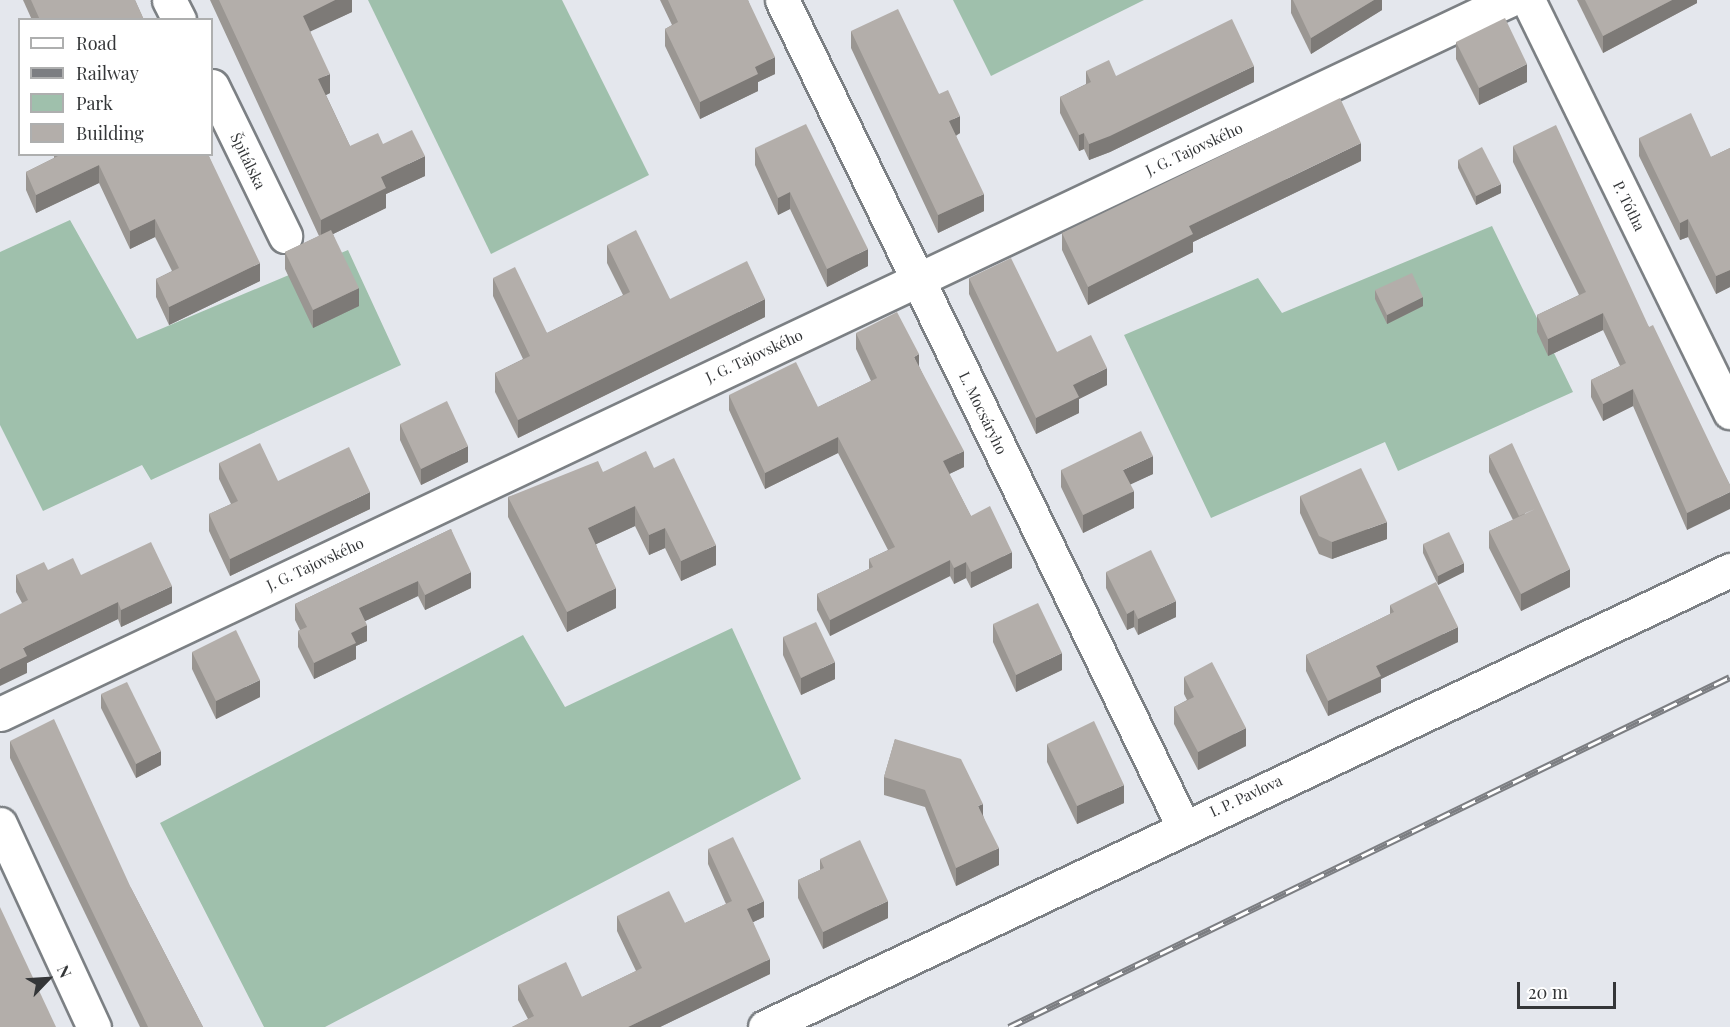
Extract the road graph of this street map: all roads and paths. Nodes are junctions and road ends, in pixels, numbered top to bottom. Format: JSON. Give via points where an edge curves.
{"nodes":[{"id":1,"x":169,"y":0,"type":"edge"},
{"id":2,"x":782,"y":0,"type":"edge"},
{"id":3,"x":1509,"y":0,"type":"edge"},
{"id":4,"x":1528,"y":0,"type":"edge"},
{"id":5,"x":178,"y":18,"type":"edge"},
{"id":6,"x":213,"y":88,"type":"edge"},
{"id":7,"x":285,"y":236,"type":"dead end"},
{"id":8,"x":918,"y":278,"type":"junction"},
{"id":9,"x":1730,"y":412,"type":"edge"},
{"id":10,"x":1730,"y":570,"type":"edge"},
{"id":11,"x":0,"y":714,"type":"edge"},
{"id":12,"x":0,"y":824,"type":"edge"},
{"id":13,"x":1183,"y":826,"type":"junction"},
{"id":14,"x":94,"y":1027,"type":"edge"},
{"id":15,"x":765,"y":1027,"type":"edge"}],
"edges":[{"from":1,"to":5,"type":"street"},
{"from":2,"to":8,"type":"street","name":"L. Mocsáryho"},
{"from":3,"to":8,"type":"street","name":"J. G. Tajovského"},
{"from":4,"to":9,"type":"street","name":"P. Tótha"},
{"from":6,"to":7,"type":"street","name":"Špitálska"},
{"from":8,"to":11,"type":"street","name":"J. G. Tajovského"},
{"from":8,"to":13,"type":"street","name":"L. Mocsáryho"},
{"from":10,"to":13,"type":"street","name":"I. P. Pavlova"},
{"from":12,"to":14,"type":"street"},
{"from":13,"to":15,"type":"street","name":"I. P. Pavlova"}]}
